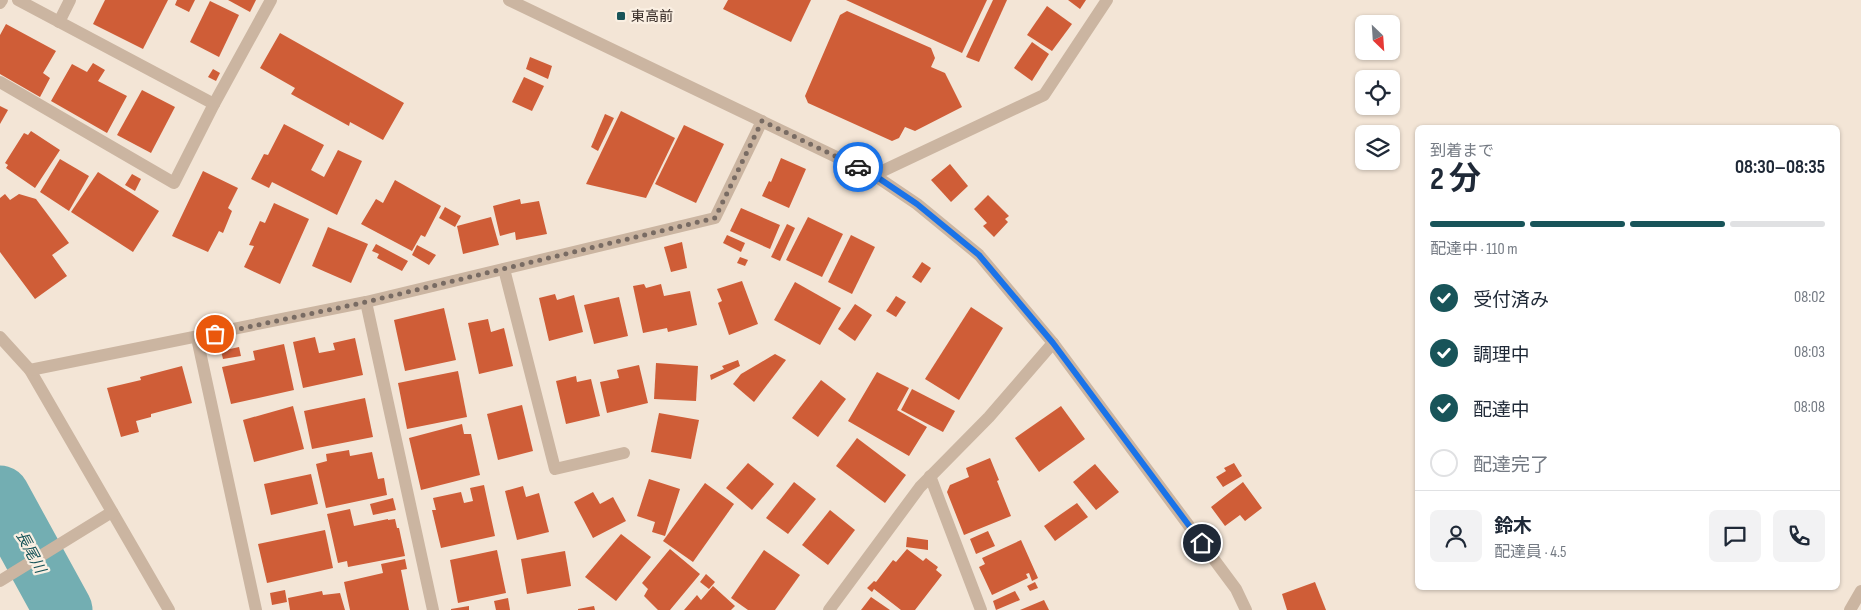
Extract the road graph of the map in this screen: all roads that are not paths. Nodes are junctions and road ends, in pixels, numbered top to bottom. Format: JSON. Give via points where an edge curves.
{"nodes":[{"id":1,"x":18,"y":0,"type":"edge"},
{"id":2,"x":70,"y":0,"type":"edge"},
{"id":3,"x":271,"y":0,"type":"edge"},
{"id":4,"x":510,"y":0,"type":"edge"},
{"id":5,"x":1107,"y":0,"type":"edge"},
{"id":6,"x":59,"y":22,"type":"junction"},
{"id":7,"x":0,"y":82,"type":"edge"},
{"id":8,"x":214,"y":104,"type":"junction"},
{"id":9,"x":762,"y":121,"type":"junction"},
{"id":10,"x":874,"y":175,"type":"junction"},
{"id":11,"x":504,"y":269,"type":"junction"},
{"id":12,"x":366,"y":302,"type":"junction"},
{"id":13,"x":0,"y":337,"type":"edge"},
{"id":14,"x":196,"y":338,"type":"junction"},
{"id":15,"x":1053,"y":343,"type":"junction"},
{"id":16,"x":30,"y":370,"type":"junction"},
{"id":17,"x":624,"y":453,"type":"dead end"},
{"id":18,"x":930,"y":476,"type":"junction"},
{"id":19,"x":112,"y":512,"type":"junction"},
{"id":20,"x":0,"y":581,"type":"edge"},
{"id":21,"x":1861,"y":591,"type":"edge"},
{"id":22,"x":169,"y":610,"type":"edge"},
{"id":23,"x":256,"y":610,"type":"edge"},
{"id":24,"x":433,"y":610,"type":"edge"},
{"id":25,"x":829,"y":610,"type":"edge"},
{"id":26,"x":981,"y":610,"type":"edge"},
{"id":27,"x":1246,"y":610,"type":"edge"},
{"id":28,"x":1850,"y":610,"type":"edge"}],
"edges":[{"from":1,"to":6,"type":"street"},
{"from":2,"to":6,"type":"street"},
{"from":3,"to":8,"type":"street"},
{"from":4,"to":9,"type":"street"},
{"from":5,"to":10,"type":"street","via":[[1044,95]]},
{"from":6,"to":8,"type":"street"},
{"from":7,"to":8,"type":"street","via":[[174,182]]},
{"from":9,"to":10,"type":"street"},
{"from":9,"to":11,"type":"street","via":[[715,218]]},
{"from":10,"to":15,"type":"street","via":[[917,204],[979,255]]},
{"from":11,"to":12,"type":"street"},
{"from":11,"to":17,"type":"street","via":[[555,469]]},
{"from":12,"to":14,"type":"street"},
{"from":12,"to":24,"type":"street"},
{"from":13,"to":16,"type":"street"},
{"from":14,"to":16,"type":"street"},
{"from":14,"to":23,"type":"street"},
{"from":15,"to":18,"type":"street","via":[[989,417]]},
{"from":15,"to":27,"type":"street","via":[[1236,589]]},
{"from":16,"to":19,"type":"street"},
{"from":18,"to":25,"type":"street"},
{"from":18,"to":26,"type":"street"},
{"from":19,"to":20,"type":"street"},
{"from":19,"to":22,"type":"street"},
{"from":21,"to":28,"type":"street"}]}
